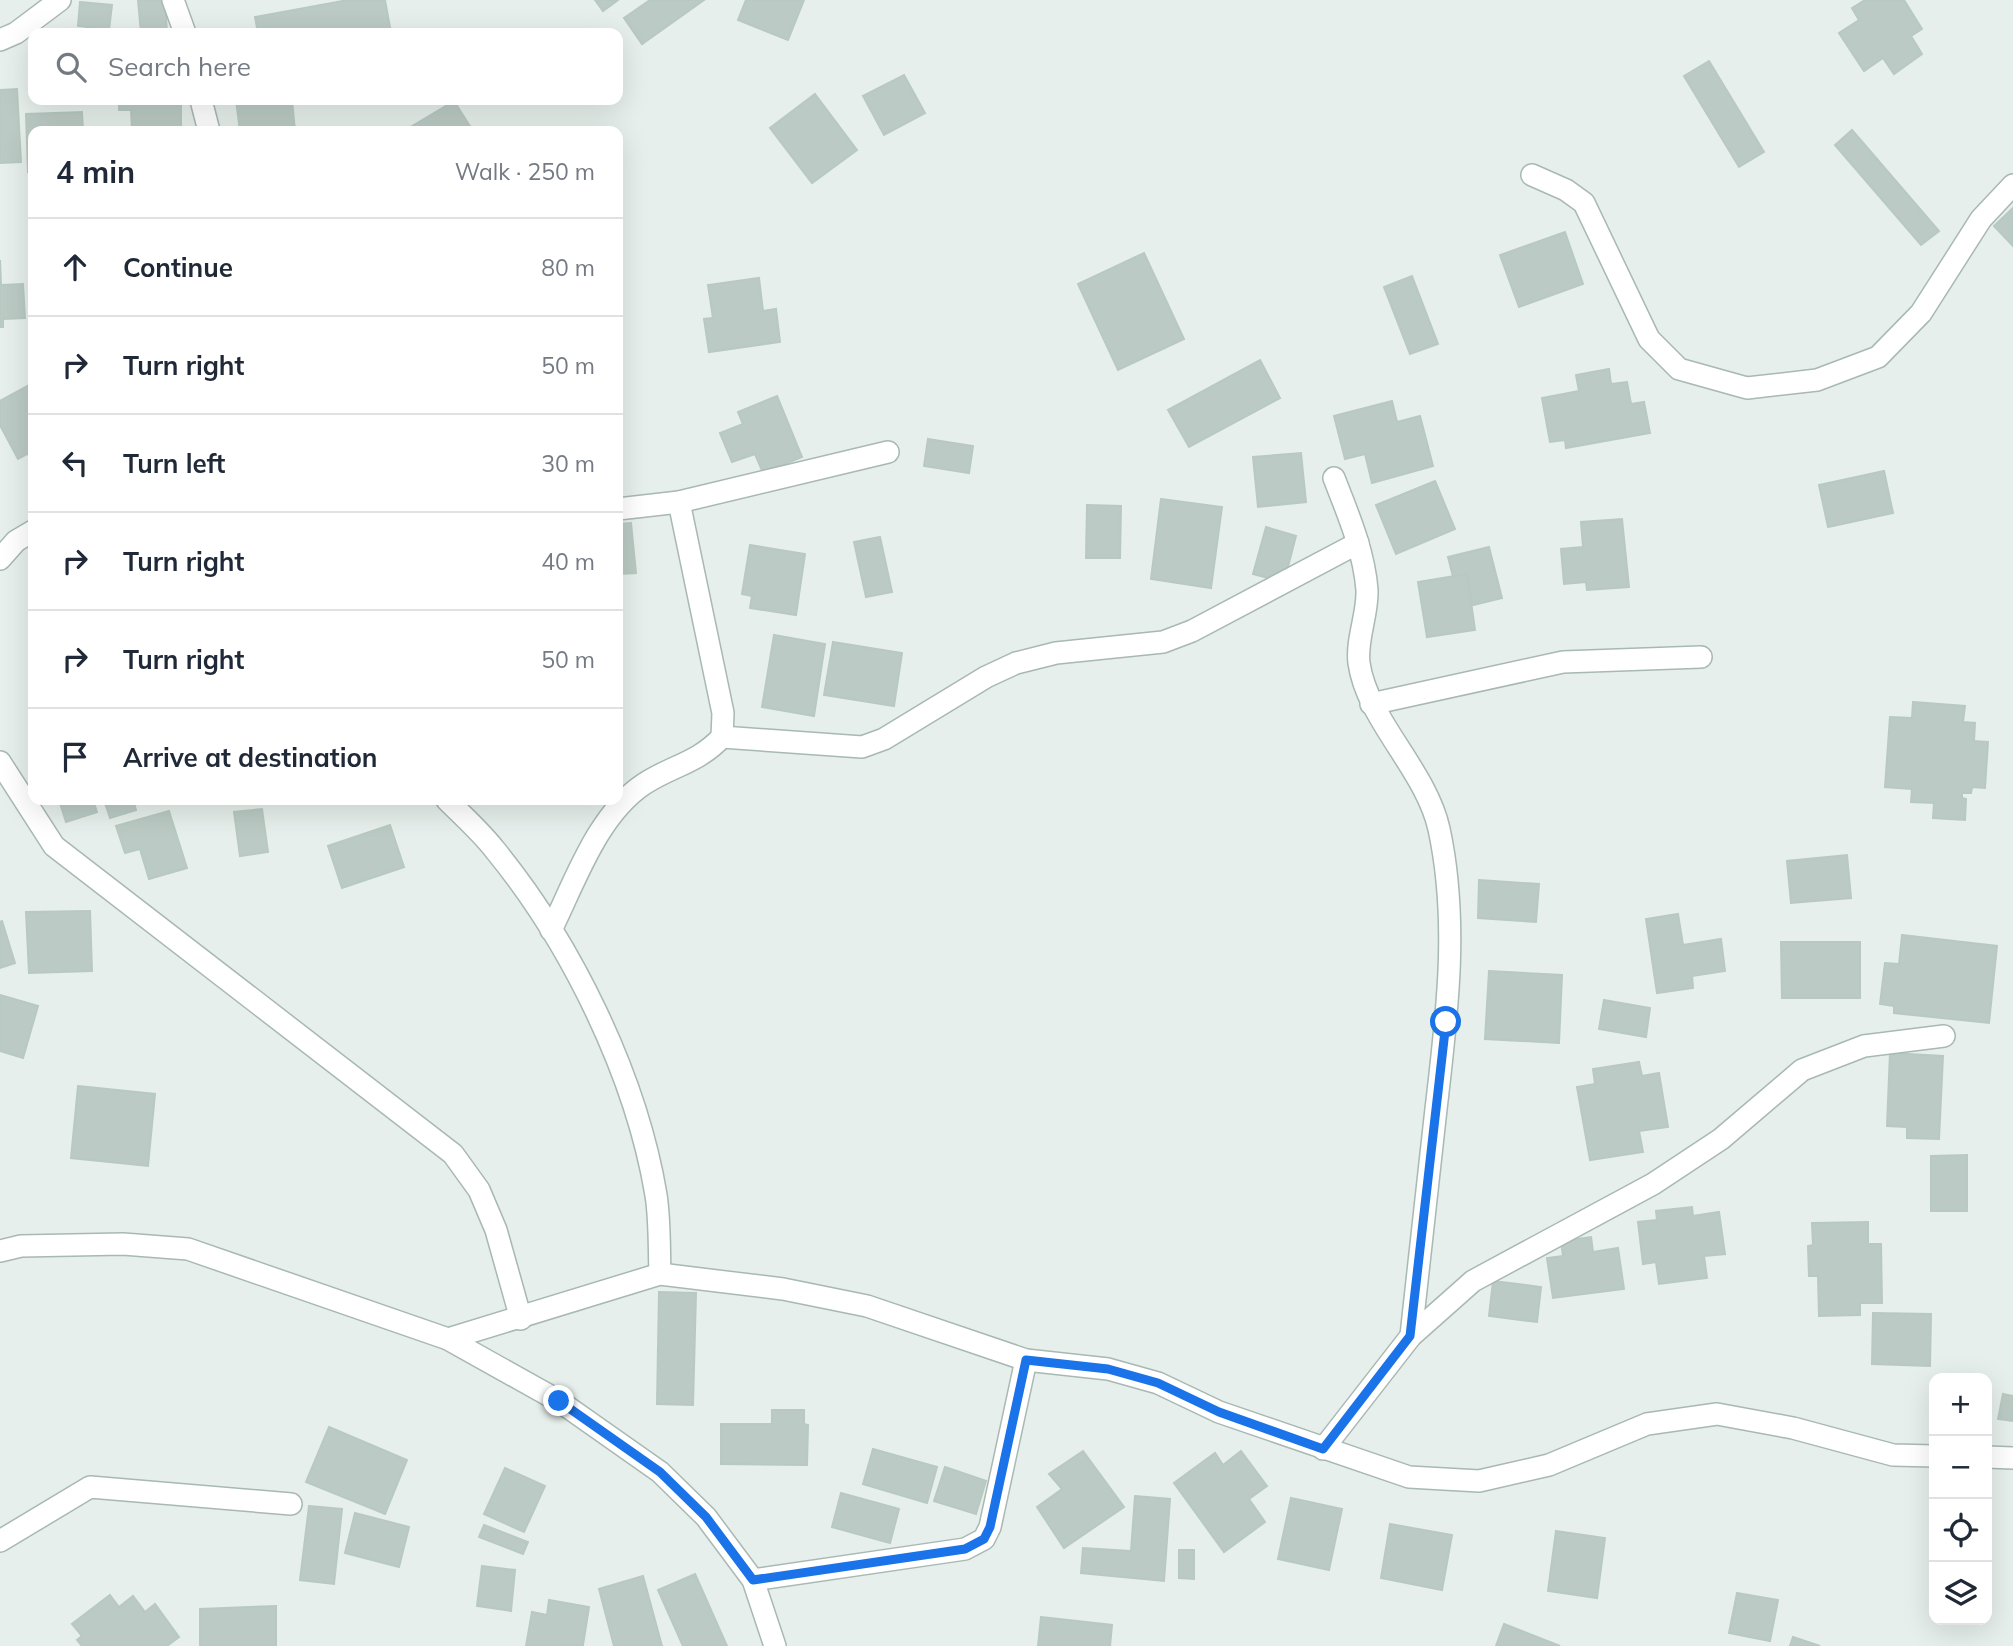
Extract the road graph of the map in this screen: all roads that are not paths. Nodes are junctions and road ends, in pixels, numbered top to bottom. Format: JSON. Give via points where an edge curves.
{"nodes":[{"id":1,"x":60,"y":0,"type":"edge"},
{"id":2,"x":173,"y":0,"type":"edge"},
{"id":3,"x":183,"y":28,"type":"edge"},
{"id":4,"x":0,"y":40,"type":"edge"},
{"id":5,"x":202,"y":105,"type":"edge"},
{"id":6,"x":208,"y":126,"type":"edge"},
{"id":7,"x":1532,"y":174,"type":"dead end"},
{"id":8,"x":2013,"y":185,"type":"edge"},
{"id":9,"x":888,"y":452,"type":"dead end"},
{"id":10,"x":1335,"y":478,"type":"dead end"},
{"id":11,"x":679,"y":502,"type":"junction"},
{"id":12,"x":623,"y":508,"type":"edge"},
{"id":13,"x":28,"y":534,"type":"edge"},
{"id":14,"x":1358,"y":543,"type":"junction"},
{"id":15,"x":0,"y":559,"type":"edge"},
{"id":16,"x":1701,"y":657,"type":"dead end"},
{"id":17,"x":1371,"y":704,"type":"junction"},
{"id":18,"x":722,"y":737,"type":"junction"},
{"id":19,"x":0,"y":762,"type":"edge"},
{"id":20,"x":623,"y":804,"type":"edge"},
{"id":21,"x":452,"y":805,"type":"edge"},
{"id":22,"x":622,"y":805,"type":"edge"},
{"id":23,"x":551,"y":930,"type":"junction"},
{"id":24,"x":1944,"y":1036,"type":"dead end"},
{"id":25,"x":0,"y":1251,"type":"edge"},
{"id":26,"x":660,"y":1274,"type":"junction"},
{"id":27,"x":521,"y":1319,"type":"junction"},
{"id":28,"x":1410,"y":1336,"type":"junction"},
{"id":29,"x":448,"y":1339,"type":"junction"},
{"id":30,"x":1026,"y":1360,"type":"junction"},
{"id":31,"x":1323,"y":1449,"type":"junction"},
{"id":32,"x":1929,"y":1456,"type":"edge"},
{"id":33,"x":1992,"y":1457,"type":"edge"},
{"id":34,"x":2013,"y":1458,"type":"edge"},
{"id":35,"x":291,"y":1504,"type":"dead end"},
{"id":36,"x":0,"y":1541,"type":"edge"},
{"id":37,"x":753,"y":1580,"type":"junction"},
{"id":38,"x":775,"y":1646,"type":"edge"}],
"edges":[{"from":1,"to":4,"type":"street"},
{"from":2,"to":3,"type":"street"},
{"from":5,"to":6,"type":"street"},
{"from":7,"to":8,"type":"street","via":[[1584,203],[1649,339],[1679,369],[1747,388],[1817,380],[1878,357],[1921,313],[1981,219]]},
{"from":9,"to":11,"type":"street"},
{"from":10,"to":14,"type":"street"},
{"from":11,"to":12,"type":"street"},
{"from":11,"to":18,"type":"street","via":[[723,713]]},
{"from":13,"to":15,"type":"street"},
{"from":14,"to":17,"type":"street","via":[[1367,592],[1359,662]]},
{"from":14,"to":18,"type":"street","via":[[1163,642],[1056,653],[1017,663],[862,747]]},
{"from":16,"to":17,"type":"street","via":[[1563,662]]},
{"from":17,"to":28,"type":"street","via":[[1424,791],[1438,827],[1451,903],[1446,1022]]},
{"from":18,"to":20,"type":"street","via":[[706,754],[642,785]]},
{"from":19,"to":27,"type":"street","via":[[54,846],[453,1154],[479,1190],[496,1230]]},
{"from":21,"to":23,"type":"street","via":[[495,849]]},
{"from":22,"to":23,"type":"street","via":[[594,844]]},
{"from":23,"to":26,"type":"street","via":[[599,1019],[636,1111],[656,1196]]},
{"from":24,"to":28,"type":"street","via":[[1864,1046],[1802,1070],[1721,1139],[1653,1184],[1474,1281]]},
{"from":25,"to":29,"type":"street","via":[[21,1246],[123,1244],[188,1249]]},
{"from":26,"to":27,"type":"street"},
{"from":26,"to":30,"type":"street","via":[[783,1289],[867,1306]]},
{"from":27,"to":29,"type":"street"},
{"from":28,"to":31,"type":"street"},
{"from":29,"to":37,"type":"street","via":[[559,1401],[660,1472],[706,1517]]},
{"from":30,"to":31,"type":"street","via":[[1108,1369],[1158,1383],[1219,1412]]},
{"from":30,"to":37,"type":"street","via":[[984,1539],[965,1549]]},
{"from":31,"to":32,"type":"street","via":[[1409,1478],[1479,1481],[1549,1465],[1647,1424],[1717,1414],[1793,1428],[1893,1455]]},
{"from":33,"to":34,"type":"street"},
{"from":35,"to":36,"type":"street","via":[[90,1487]]},
{"from":37,"to":38,"type":"street"}]}
